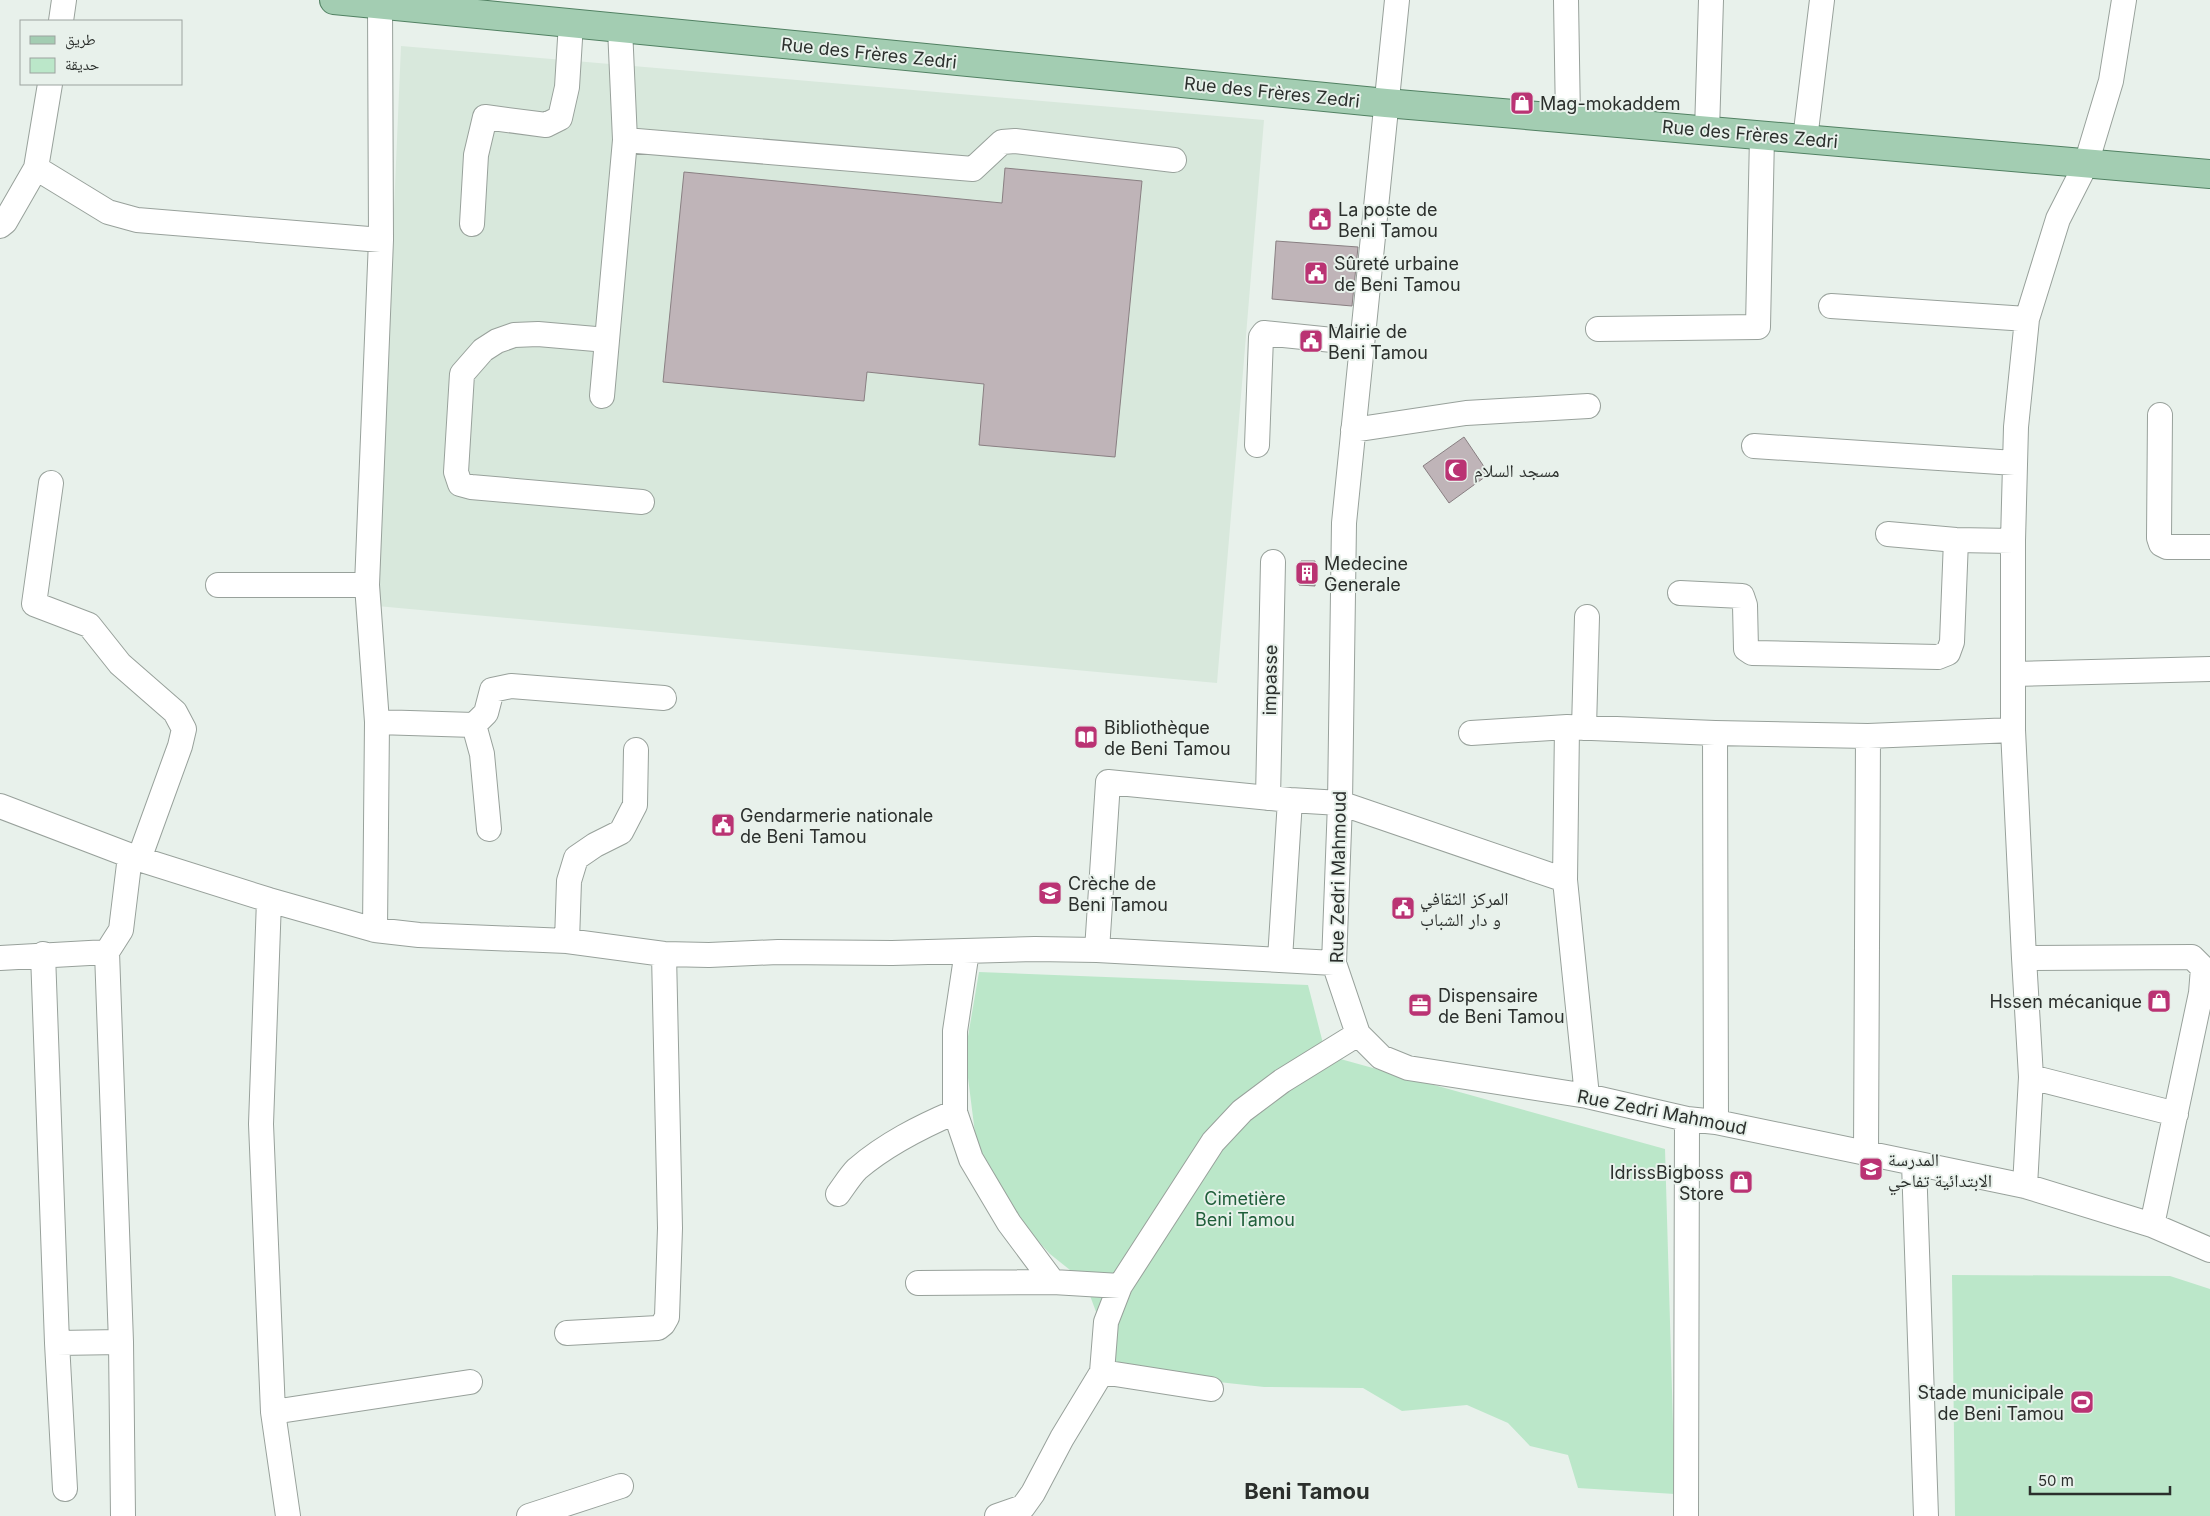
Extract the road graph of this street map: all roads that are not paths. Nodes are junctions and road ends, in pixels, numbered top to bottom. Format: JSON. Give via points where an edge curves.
{"nodes":[{"id":1,"x":64,"y":0,"type":"edge"},
{"id":2,"x":334,"y":0,"type":"edge"},
{"id":3,"x":1397,"y":0,"type":"edge"},
{"id":4,"x":1566,"y":0,"type":"edge"},
{"id":5,"x":1711,"y":0,"type":"edge"},
{"id":6,"x":1822,"y":0,"type":"edge"},
{"id":7,"x":2124,"y":0,"type":"edge"},
{"id":8,"x":380,"y":4,"type":"junction"},
{"id":9,"x":60,"y":20,"type":"edge"},
{"id":10,"x":571,"y":23,"type":"junction"},
{"id":11,"x":620,"y":28,"type":"junction"},
{"id":12,"x":50,"y":85,"type":"edge"},
{"id":13,"x":1386,"y":103,"type":"junction"},
{"id":14,"x":1568,"y":119,"type":"junction"},
{"id":15,"x":1707,"y":131,"type":"junction"},
{"id":16,"x":1762,"y":136,"type":"junction"},
{"id":17,"x":1805,"y":139,"type":"junction"},
{"id":18,"x":625,"y":140,"type":"junction"},
{"id":19,"x":1174,"y":160,"type":"dead end"},
{"id":20,"x":2086,"y":164,"type":"junction"},
{"id":21,"x":36,"y":168,"type":"junction"},
{"id":22,"x":2210,"y":174,"type":"edge"},
{"id":23,"x":472,"y":224,"type":"dead end"},
{"id":24,"x":0,"y":226,"type":"edge"},
{"id":25,"x":381,"y":240,"type":"junction"},
{"id":26,"x":1831,"y":306,"type":"dead end"},
{"id":27,"x":2027,"y":319,"type":"junction"},
{"id":28,"x":1598,"y":329,"type":"dead end"},
{"id":29,"x":607,"y":340,"type":"junction"},
{"id":30,"x":1362,"y":344,"type":"junction"},
{"id":31,"x":602,"y":396,"type":"dead end"},
{"id":32,"x":1588,"y":406,"type":"dead end"},
{"id":33,"x":2160,"y":415,"type":"dead end"},
{"id":34,"x":1354,"y":430,"type":"junction"},
{"id":35,"x":1257,"y":445,"type":"dead end"},
{"id":36,"x":1754,"y":446,"type":"dead end"},
{"id":37,"x":2015,"y":463,"type":"junction"},
{"id":38,"x":51,"y":483,"type":"dead end"},
{"id":39,"x":642,"y":502,"type":"dead end"},
{"id":40,"x":1888,"y":534,"type":"dead end"},
{"id":41,"x":1956,"y":540,"type":"junction"},
{"id":42,"x":2013,"y":541,"type":"junction"},
{"id":43,"x":2210,"y":547,"type":"edge"},
{"id":44,"x":1273,"y":562,"type":"dead end"},
{"id":45,"x":218,"y":585,"type":"dead end"},
{"id":46,"x":367,"y":585,"type":"junction"},
{"id":47,"x":1680,"y":593,"type":"dead end"},
{"id":48,"x":1587,"y":617,"type":"dead end"},
{"id":49,"x":2210,"y":669,"type":"edge"},
{"id":50,"x":2013,"y":674,"type":"junction"},
{"id":51,"x":664,"y":698,"type":"dead end"},
{"id":52,"x":377,"y":722,"type":"junction"},
{"id":53,"x":474,"y":726,"type":"junction"},
{"id":54,"x":1575,"y":727,"type":"junction"},
{"id":55,"x":2013,"y":730,"type":"junction"},
{"id":56,"x":1471,"y":733,"type":"dead end"},
{"id":57,"x":1716,"y":733,"type":"junction"},
{"id":58,"x":1868,"y":736,"type":"junction"},
{"id":59,"x":636,"y":750,"type":"dead end"},
{"id":60,"x":1279,"y":799,"type":"junction"},
{"id":61,"x":1340,"y":803,"type":"junction"},
{"id":62,"x":0,"y":806,"type":"edge"},
{"id":63,"x":489,"y":829,"type":"dead end"},
{"id":64,"x":135,"y":858,"type":"junction"},
{"id":65,"x":1565,"y":880,"type":"junction"},
{"id":66,"x":269,"y":900,"type":"junction"},
{"id":67,"x":375,"y":930,"type":"junction"},
{"id":68,"x":567,"y":942,"type":"junction"},
{"id":69,"x":1097,"y":950,"type":"junction"},
{"id":70,"x":967,"y":951,"type":"junction"},
{"id":71,"x":106,"y":952,"type":"junction"},
{"id":72,"x":43,"y":954,"type":"junction"},
{"id":73,"x":664,"y":954,"type":"junction"},
{"id":74,"x":0,"y":958,"type":"edge"},
{"id":75,"x":2024,"y":958,"type":"junction"},
{"id":76,"x":1280,"y":959,"type":"junction"},
{"id":77,"x":1334,"y":963,"type":"junction"},
{"id":78,"x":1358,"y":1034,"type":"junction"},
{"id":79,"x":2031,"y":1077,"type":"junction"},
{"id":80,"x":1587,"y":1096,"type":"junction"},
{"id":81,"x":955,"y":1112,"type":"junction"},
{"id":82,"x":2176,"y":1114,"type":"junction"},
{"id":83,"x":1687,"y":1119,"type":"junction"},
{"id":84,"x":1716,"y":1122,"type":"junction"},
{"id":85,"x":1866,"y":1153,"type":"junction"},
{"id":86,"x":1914,"y":1163,"type":"junction"},
{"id":87,"x":2025,"y":1186,"type":"junction"},
{"id":88,"x":838,"y":1194,"type":"dead end"},
{"id":89,"x":2152,"y":1224,"type":"junction"},
{"id":90,"x":2210,"y":1250,"type":"edge"},
{"id":91,"x":1053,"y":1282,"type":"junction"},
{"id":92,"x":918,"y":1284,"type":"dead end"},
{"id":93,"x":1120,"y":1286,"type":"junction"},
{"id":94,"x":567,"y":1333,"type":"dead end"},
{"id":95,"x":121,"y":1342,"type":"junction"},
{"id":96,"x":57,"y":1343,"type":"junction"},
{"id":97,"x":1102,"y":1372,"type":"junction"},
{"id":98,"x":470,"y":1382,"type":"dead end"},
{"id":99,"x":1211,"y":1389,"type":"dead end"},
{"id":100,"x":273,"y":1412,"type":"junction"},
{"id":101,"x":621,"y":1486,"type":"dead end"},
{"id":102,"x":65,"y":1489,"type":"dead end"},
{"id":103,"x":123,"y":1516,"type":"edge"},
{"id":104,"x":288,"y":1516,"type":"edge"},
{"id":105,"x":529,"y":1516,"type":"edge"},
{"id":106,"x":997,"y":1516,"type":"edge"},
{"id":107,"x":1686,"y":1516,"type":"edge"},
{"id":108,"x":1926,"y":1516,"type":"edge"}],
"edges":[{"from":1,"to":9,"type":"street"},
{"from":2,"to":8,"type":"main road","name":"Rue des Frères Zedri"},
{"from":3,"to":13,"type":"street","name":"Rue Zedri Mahmoud"},
{"from":4,"to":14,"type":"street"},
{"from":5,"to":15,"type":"street"},
{"from":6,"to":17,"type":"street"},
{"from":7,"to":20,"type":"street","via":[[2111,81]]},
{"from":8,"to":10,"type":"main road","name":"Rue des Frères Zedri"},
{"from":8,"to":25,"type":"street"},
{"from":10,"to":11,"type":"main road","name":"Rue des Frères Zedri"},
{"from":10,"to":23,"type":"street","via":[[567,87],[560,118],[546,126],[485,117],[476,155]]},
{"from":11,"to":13,"type":"main road","name":"Rue des Frères Zedri"},
{"from":11,"to":18,"type":"street"},
{"from":12,"to":21,"type":"street"},
{"from":13,"to":14,"type":"main road","name":"Rue des Frères Zedri"},
{"from":13,"to":30,"type":"street","name":"Rue Zedri Mahmoud"},
{"from":14,"to":15,"type":"main road","name":"Rue des Frères Zedri"},
{"from":15,"to":16,"type":"main road","name":"Rue des Frères Zedri"},
{"from":16,"to":17,"type":"main road","name":"Rue des Frères Zedri"},
{"from":16,"to":28,"type":"street","via":[[1758,327]]},
{"from":17,"to":20,"type":"main road","name":"Rue des Frères Zedri"},
{"from":18,"to":19,"type":"street","via":[[973,169],[1002,142],[1015,140]]},
{"from":18,"to":29,"type":"street"},
{"from":20,"to":22,"type":"main road","name":"Rue des Frères Zedri"},
{"from":20,"to":27,"type":"street","via":[[2058,219]]},
{"from":21,"to":24,"type":"street"},
{"from":21,"to":25,"type":"street","via":[[108,212],[137,220]]},
{"from":25,"to":46,"type":"street"},
{"from":26,"to":27,"type":"street"},
{"from":27,"to":37,"type":"street"},
{"from":29,"to":31,"type":"street"},
{"from":29,"to":39,"type":"street","via":[[538,334],[514,336],[482,350],[462,374],[456,472],[460,484],[471,487]]},
{"from":30,"to":34,"type":"street","name":"Rue Zedri Mahmoud"},
{"from":30,"to":35,"type":"street","via":[[1264,333],[1261,337]]},
{"from":32,"to":34,"type":"street","via":[[1466,413]]},
{"from":33,"to":43,"type":"street","via":[[2161,544]]},
{"from":34,"to":61,"type":"street","name":"Rue Zedri Mahmoud","via":[[1344,523]]},
{"from":36,"to":37,"type":"street"},
{"from":37,"to":42,"type":"street"},
{"from":38,"to":64,"type":"street","via":[[34,604],[89,626],[120,664],[175,712],[184,729]]},
{"from":40,"to":41,"type":"street"},
{"from":41,"to":42,"type":"street"},
{"from":41,"to":47,"type":"street","via":[[1952,642],[1948,653],[1938,657],[1752,652],[1746,649],[1742,596]]},
{"from":42,"to":50,"type":"street"},
{"from":44,"to":60,"type":"street","name":"impasse"},
{"from":45,"to":46,"type":"street"},
{"from":46,"to":52,"type":"street"},
{"from":48,"to":54,"type":"street"},
{"from":49,"to":50,"type":"street"},
{"from":50,"to":55,"type":"street"},
{"from":51,"to":53,"type":"street","via":[[511,686],[492,690],[486,713]]},
{"from":52,"to":53,"type":"street"},
{"from":52,"to":67,"type":"street"},
{"from":53,"to":63,"type":"street","via":[[482,754]]},
{"from":54,"to":56,"type":"street"},
{"from":54,"to":57,"type":"street"},
{"from":54,"to":65,"type":"street"},
{"from":55,"to":58,"type":"street"},
{"from":55,"to":75,"type":"street"},
{"from":57,"to":58,"type":"street"},
{"from":57,"to":84,"type":"street"},
{"from":58,"to":85,"type":"street"},
{"from":59,"to":68,"type":"street","via":[[635,805],[621,832],[576,858],[569,881]]},
{"from":60,"to":61,"type":"street"},
{"from":60,"to":69,"type":"street","via":[[1108,782]]},
{"from":60,"to":76,"type":"street","name":"impasse"},
{"from":61,"to":65,"type":"street"},
{"from":61,"to":77,"type":"street","name":"Rue Zedri Mahmoud"},
{"from":62,"to":64,"type":"street"},
{"from":64,"to":66,"type":"street"},
{"from":64,"to":71,"type":"street","via":[[121,930]]},
{"from":65,"to":80,"type":"street"},
{"from":66,"to":67,"type":"street"},
{"from":66,"to":100,"type":"street","via":[[261,1124]]},
{"from":67,"to":68,"type":"street"},
{"from":68,"to":73,"type":"street"},
{"from":69,"to":70,"type":"street"},
{"from":69,"to":76,"type":"street"},
{"from":70,"to":73,"type":"street"},
{"from":70,"to":81,"type":"street","via":[[956,1031]]},
{"from":71,"to":72,"type":"street"},
{"from":71,"to":95,"type":"street"},
{"from":72,"to":74,"type":"street"},
{"from":72,"to":96,"type":"street"},
{"from":73,"to":94,"type":"street","via":[[670,1228],[667,1317],[658,1328]]},
{"from":75,"to":79,"type":"street"},
{"from":75,"to":82,"type":"street","via":[[2192,957],[2203,968],[2201,993]]},
{"from":76,"to":77,"type":"street"},
{"from":77,"to":78,"type":"street","name":"Rue Zedri Mahmoud"},
{"from":78,"to":80,"type":"street","name":"Rue Zedri Mahmoud","via":[[1381,1057],[1408,1068]]},
{"from":78,"to":93,"type":"street","via":[[1282,1081],[1242,1111],[1219,1136],[1179,1192]]},
{"from":79,"to":82,"type":"street"},
{"from":79,"to":87,"type":"street"},
{"from":80,"to":83,"type":"street","name":"Rue Zedri Mahmoud"},
{"from":81,"to":88,"type":"street","via":[[917,1129],[888,1147],[856,1170]]},
{"from":81,"to":91,"type":"street","via":[[971,1159],[1008,1223]]},
{"from":82,"to":89,"type":"street"},
{"from":83,"to":84,"type":"street","name":"Rue Zedri Mahmoud"},
{"from":83,"to":107,"type":"street"},
{"from":84,"to":85,"type":"street","name":"Rue Zedri Mahmoud"},
{"from":85,"to":86,"type":"street","name":"Rue Zedri Mahmoud"},
{"from":86,"to":87,"type":"street","name":"Rue Zedri Mahmoud"},
{"from":86,"to":108,"type":"street"},
{"from":87,"to":89,"type":"street","name":"Rue Zedri Mahmoud"},
{"from":89,"to":90,"type":"street","name":"Rue Zedri Mahmoud"},
{"from":91,"to":92,"type":"street"},
{"from":91,"to":93,"type":"street"},
{"from":93,"to":97,"type":"street","via":[[1106,1322]]},
{"from":95,"to":96,"type":"street"},
{"from":95,"to":103,"type":"street"},
{"from":96,"to":102,"type":"street"},
{"from":97,"to":99,"type":"street"},
{"from":97,"to":106,"type":"street","via":[[1028,1500],[1022,1507]]},
{"from":98,"to":100,"type":"street"},
{"from":100,"to":104,"type":"street"},
{"from":101,"to":105,"type":"street"}]}
